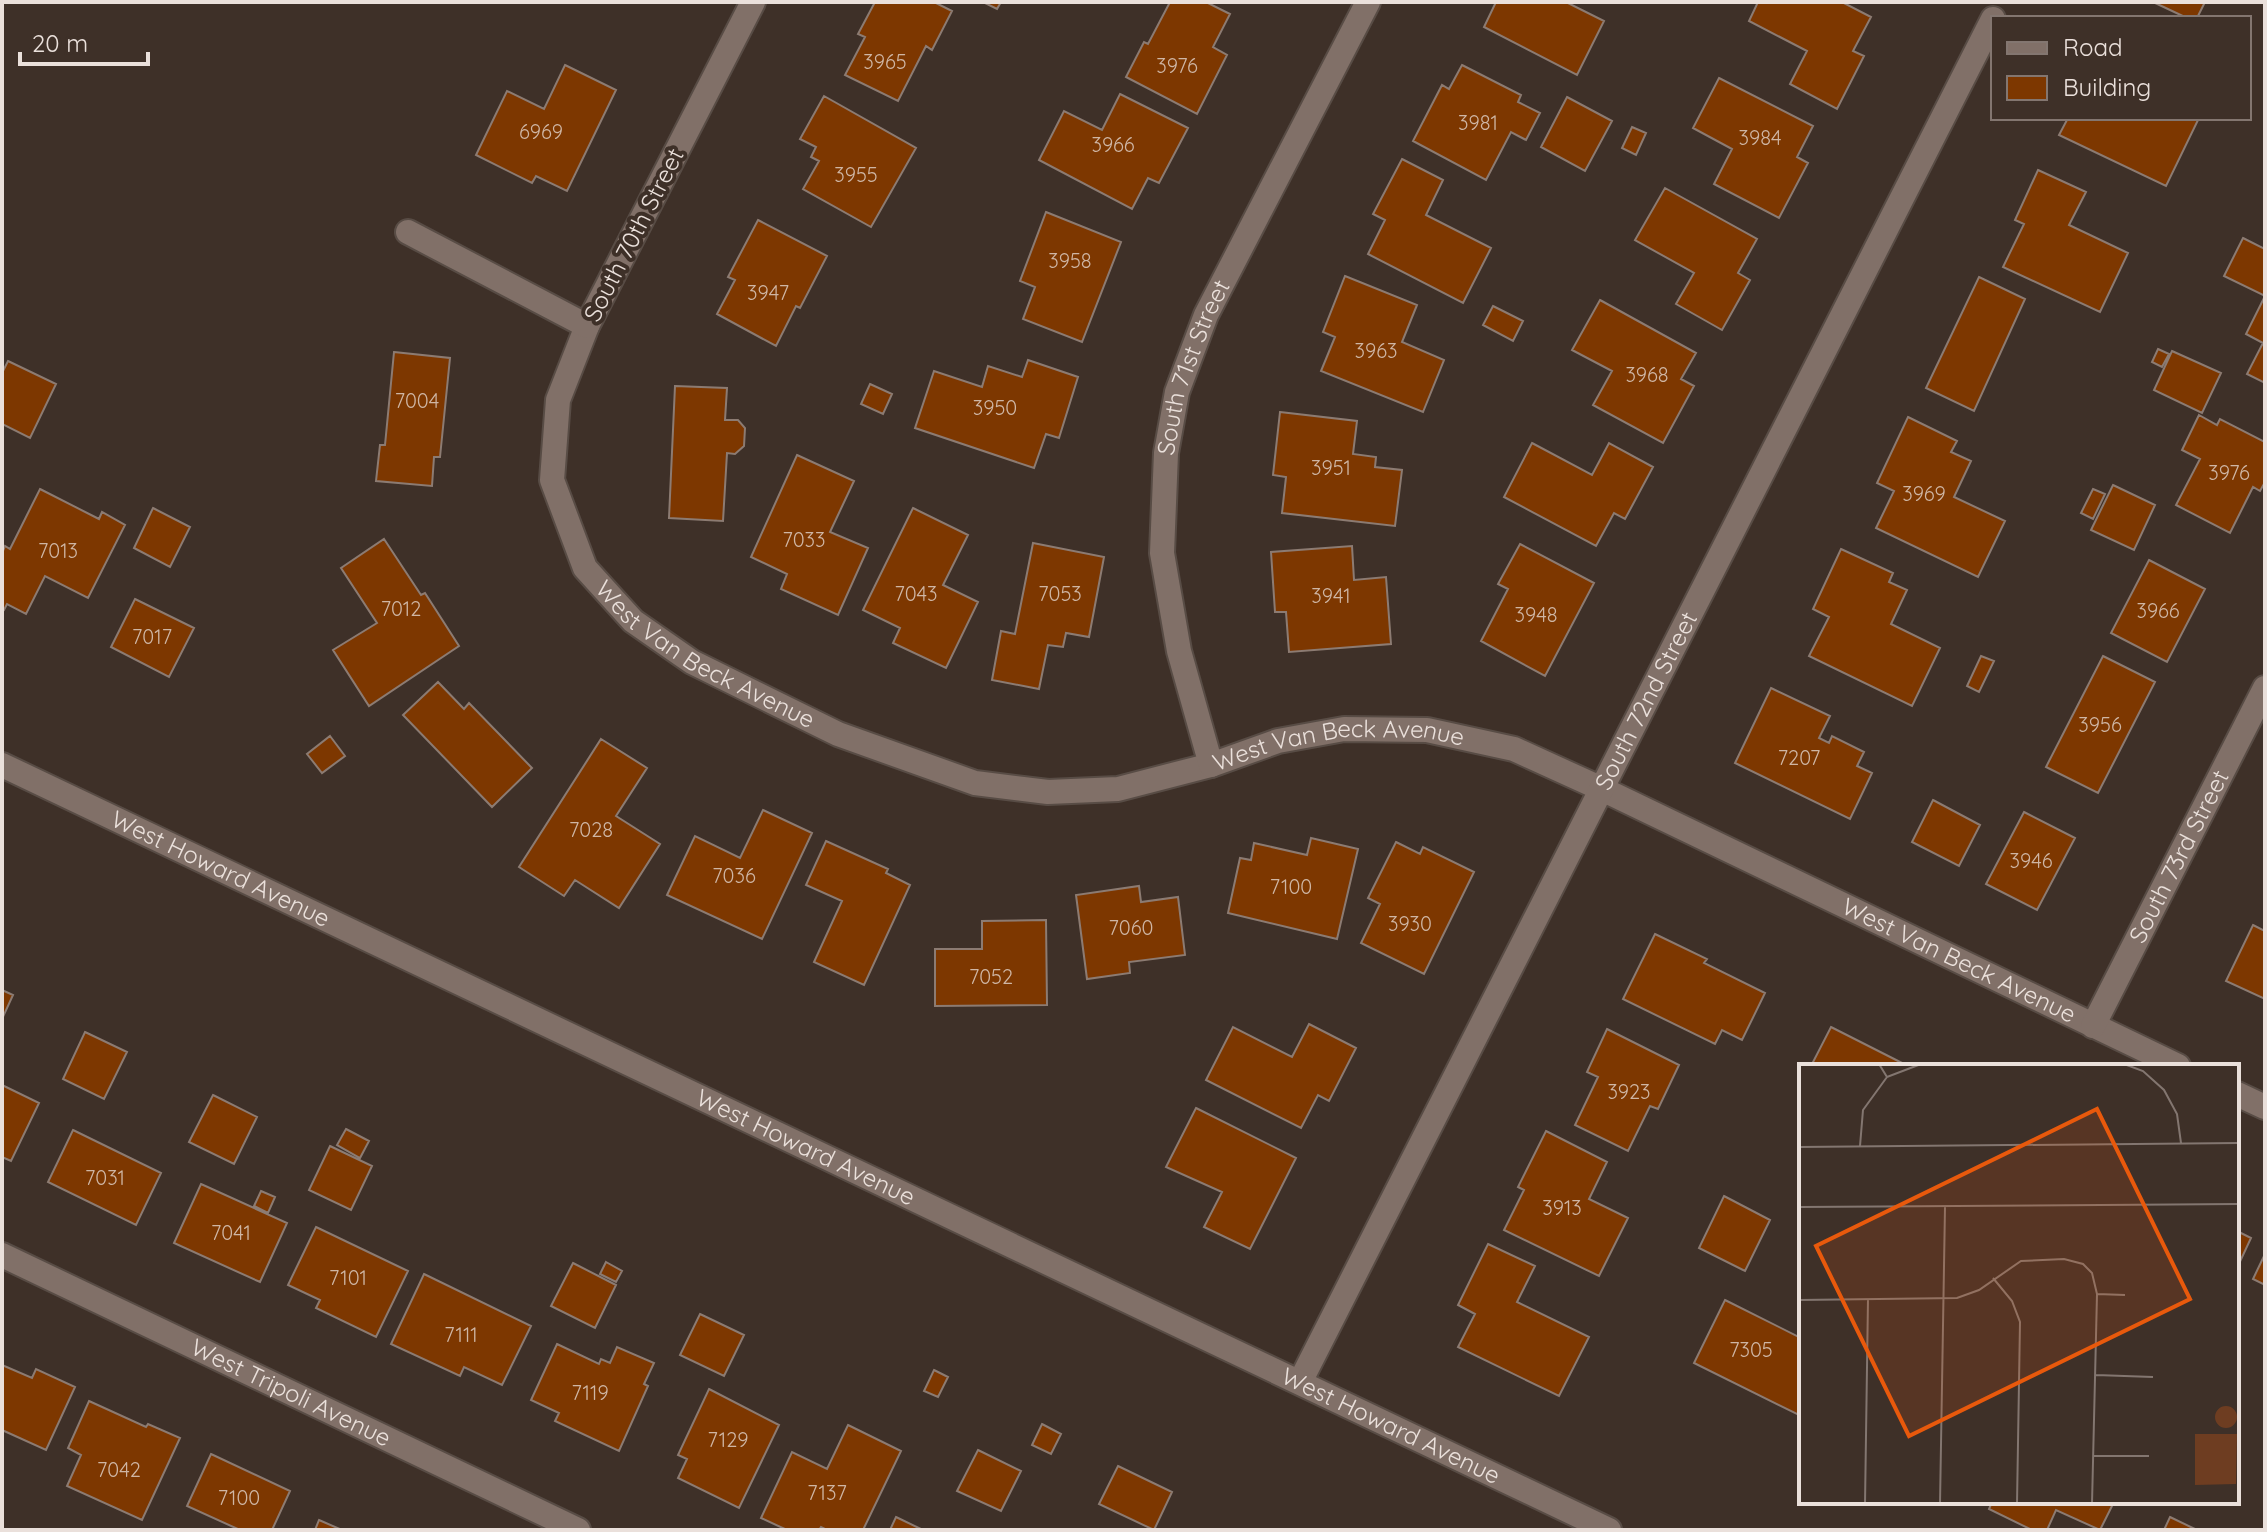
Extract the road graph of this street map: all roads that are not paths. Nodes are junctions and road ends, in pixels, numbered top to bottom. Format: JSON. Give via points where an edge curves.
{"nodes":[{"id":1,"x":753,"y":2,"type":"edge"},
{"id":2,"x":1368,"y":2,"type":"edge"},
{"id":3,"x":1991,"y":23,"type":"edge"},
{"id":4,"x":408,"y":232,"type":"dead end"},
{"id":5,"x":587,"y":326,"type":"junction"},
{"id":6,"x":552,"y":480,"type":"joint"},
{"id":7,"x":2265,"y":688,"type":"edge"},
{"id":8,"x":2,"y":765,"type":"edge"},
{"id":9,"x":1211,"y":765,"type":"junction"},
{"id":10,"x":1602,"y":789,"type":"junction"},
{"id":11,"x":2093,"y":1026,"type":"junction"},
{"id":12,"x":2174,"y":1064,"type":"edge"},
{"id":13,"x":2239,"y":1095,"type":"edge"},
{"id":14,"x":2265,"y":1107,"type":"edge"},
{"id":15,"x":2,"y":1255,"type":"edge"},
{"id":16,"x":1300,"y":1382,"type":"junction"},
{"id":17,"x":578,"y":1530,"type":"edge"},
{"id":18,"x":1609,"y":1530,"type":"edge"}],
"edges":[{"from":1,"to":5,"type":"street","name":"South 70th Street"},
{"from":2,"to":9,"type":"street","name":"South 71st Street","via":[[1206,315],[1177,392],[1166,453],[1162,553],[1179,651]]},
{"from":3,"to":10,"type":"street","name":"South 72nd Street"},
{"from":4,"to":5,"type":"street"},
{"from":5,"to":6,"type":"street","name":"South 70th Street","via":[[558,400]]},
{"from":6,"to":9,"type":"street","name":"West Van Beck Avenue","via":[[585,568],[633,621],[692,662],[838,734],[975,783],[1048,792],[1118,789]]},
{"from":7,"to":11,"type":"street","name":"South 73rd Street"},
{"from":8,"to":16,"type":"street","name":"West Howard Avenue"},
{"from":9,"to":10,"type":"street","name":"West Van Beck Avenue","via":[[1278,741],[1344,729],[1427,730],[1514,749]]},
{"from":10,"to":11,"type":"street","name":"West Van Beck Avenue"},
{"from":10,"to":16,"type":"street","name":"South 72nd Street"},
{"from":11,"to":12,"type":"street","name":"West Van Beck Avenue"},
{"from":13,"to":14,"type":"street"},
{"from":15,"to":17,"type":"street","name":"West Tripoli Avenue"},
{"from":16,"to":18,"type":"street","name":"West Howard Avenue"}]}
